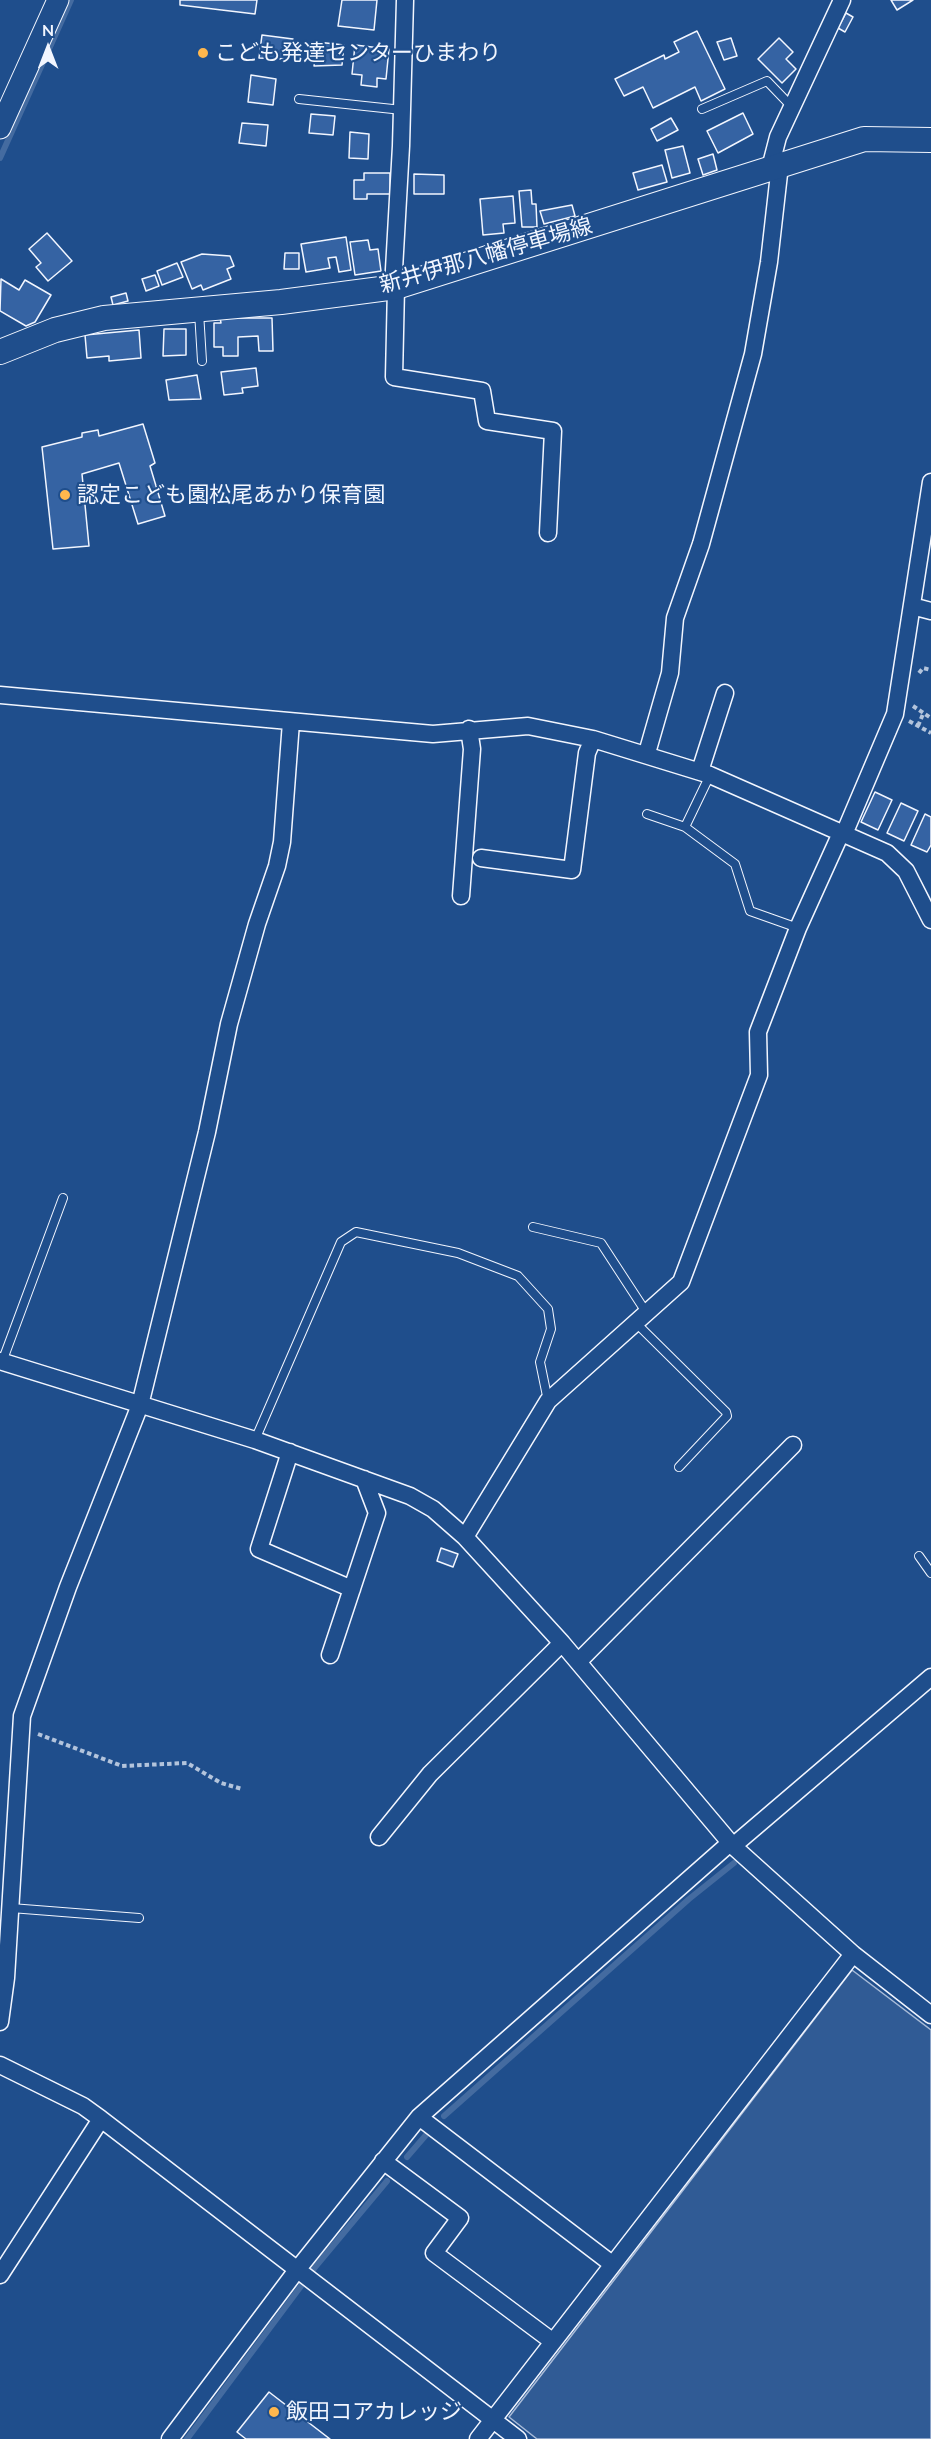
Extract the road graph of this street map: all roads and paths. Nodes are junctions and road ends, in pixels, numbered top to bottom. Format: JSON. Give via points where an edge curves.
{"nodes":[{"id":1,"x":58,"y":0,"type":"edge"},
{"id":2,"x":405,"y":0,"type":"edge"},
{"id":3,"x":842,"y":0,"type":"edge"},
{"id":4,"x":299,"y":99,"type":"dead end"},
{"id":5,"x":792,"y":107,"type":"junction"},
{"id":6,"x":702,"y":109,"type":"dead end"},
{"id":7,"x":402,"y":110,"type":"junction"},
{"id":8,"x":0,"y":128,"type":"edge"},
{"id":9,"x":931,"y":140,"type":"edge"},
{"id":10,"x":775,"y":167,"type":"junction"},
{"id":11,"x":394,"y":287,"type":"junction"},
{"id":12,"x":199,"y":308,"type":"junction"},
{"id":13,"x":0,"y":352,"type":"edge"},
{"id":14,"x":202,"y":361,"type":"dead end"},
{"id":15,"x":931,"y":482,"type":"edge"},
{"id":16,"x":548,"y":533,"type":"dead end"},
{"id":17,"x":912,"y":606,"type":"junction"},
{"id":18,"x":931,"y":611,"type":"edge"},
{"id":19,"x":931,"y":670,"type":"edge"},
{"id":20,"x":918,"y":678,"type":"dead end"},
{"id":21,"x":725,"y":693,"type":"dead end"},
{"id":22,"x":0,"y":694,"type":"edge"},
{"id":23,"x":912,"y":697,"type":"dead end"},
{"id":24,"x":895,"y":714,"type":"junction"},
{"id":25,"x":923,"y":714,"type":"junction"},
{"id":26,"x":931,"y":718,"type":"edge"},
{"id":27,"x":291,"y":722,"type":"junction"},
{"id":28,"x":918,"y":726,"type":"junction"},
{"id":29,"x":469,"y":729,"type":"junction"},
{"id":30,"x":931,"y":733,"type":"edge"},
{"id":31,"x":593,"y":739,"type":"junction"},
{"id":32,"x":646,"y":753,"type":"junction"},
{"id":33,"x":705,"y":773,"type":"junction"},
{"id":34,"x":647,"y":814,"type":"dead end"},
{"id":35,"x":685,"y":827,"type":"junction"},
{"id":36,"x":842,"y":834,"type":"junction"},
{"id":37,"x":480,"y":858,"type":"dead end"},
{"id":38,"x":461,"y":896,"type":"dead end"},
{"id":39,"x":931,"y":920,"type":"edge"},
{"id":40,"x":798,"y":928,"type":"junction"},
{"id":41,"x":63,"y":1198,"type":"dead end"},
{"id":42,"x":532,"y":1227,"type":"dead end"},
{"id":43,"x":641,"y":1318,"type":"junction"},
{"id":44,"x":1,"y":1361,"type":"edge"},
{"id":45,"x":548,"y":1401,"type":"junction"},
{"id":46,"x":140,"y":1405,"type":"junction"},
{"id":47,"x":255,"y":1440,"type":"junction"},
{"id":48,"x":793,"y":1445,"type":"dead end"},
{"id":49,"x":290,"y":1452,"type":"junction"},
{"id":50,"x":679,"y":1467,"type":"dead end"},
{"id":51,"x":364,"y":1479,"type":"junction"},
{"id":52,"x":465,"y":1537,"type":"junction"},
{"id":53,"x":920,"y":1556,"type":"dead end"},
{"id":54,"x":931,"y":1573,"type":"edge"},
{"id":55,"x":352,"y":1589,"type":"junction"},
{"id":56,"x":562,"y":1643,"type":"junction"},
{"id":57,"x":330,"y":1656,"type":"dead end"},
{"id":58,"x":578,"y":1662,"type":"junction"},
{"id":59,"x":931,"y":1677,"type":"edge"},
{"id":60,"x":22,"y":1728,"type":"junction"},
{"id":61,"x":242,"y":1789,"type":"dead end"},
{"id":62,"x":379,"y":1837,"type":"dead end"},
{"id":63,"x":732,"y":1844,"type":"junction"},
{"id":64,"x":11,"y":1908,"type":"junction"},
{"id":65,"x":139,"y":1918,"type":"dead end"},
{"id":66,"x":853,"y":1954,"type":"junction"},
{"id":67,"x":3,"y":1977,"type":"edge"},
{"id":68,"x":931,"y":2015,"type":"edge"},
{"id":69,"x":0,"y":2022,"type":"edge"},
{"id":70,"x":0,"y":2065,"type":"edge"},
{"id":71,"x":419,"y":2117,"type":"junction"},
{"id":72,"x":101,"y":2119,"type":"junction"},
{"id":73,"x":383,"y":2161,"type":"junction"},
{"id":74,"x":612,"y":2264,"type":"junction"},
{"id":75,"x":0,"y":2275,"type":"edge"},
{"id":76,"x":304,"y":2276,"type":"junction"},
{"id":77,"x":552,"y":2341,"type":"junction"},
{"id":78,"x":493,"y":2419,"type":"junction"},
{"id":79,"x":171,"y":2439,"type":"edge"},
{"id":80,"x":478,"y":2439,"type":"edge"},
{"id":81,"x":518,"y":2439,"type":"edge"}],
"edges":[{"from":1,"to":8,"type":"street"},
{"from":2,"to":7,"type":"street"},
{"from":3,"to":5,"type":"street"},
{"from":4,"to":7,"type":"lane"},
{"from":5,"to":6,"type":"lane","via":[[767,81]]},
{"from":5,"to":10,"type":"street","via":[[773,150]]},
{"from":7,"to":11,"type":"street"},
{"from":9,"to":10,"type":"main road","name":"新井伊那八幡停車場線","via":[[864,139]]},
{"from":10,"to":11,"type":"main road","name":"新井伊那八幡停車場線"},
{"from":10,"to":32,"type":"street","via":[[769,262],[753,354],[701,544],[675,618],[670,674]]},
{"from":11,"to":12,"type":"main road","name":"新井伊那八幡停車場線"},
{"from":11,"to":16,"type":"street","via":[[394,377],[482,391],[488,421],[554,431]]},
{"from":12,"to":13,"type":"main road","name":"新井伊那八幡停車場線","via":[[82,322]]},
{"from":12,"to":14,"type":"lane"},
{"from":15,"to":17,"type":"street"},
{"from":17,"to":18,"type":"street"},
{"from":17,"to":24,"type":"street"},
{"from":19,"to":20,"type":"path","via":[[920,670]]},
{"from":21,"to":33,"type":"street"},
{"from":22,"to":27,"type":"street"},
{"from":23,"to":25,"type":"path","via":[[914,708]]},
{"from":24,"to":28,"type":"path"},
{"from":24,"to":36,"type":"street"},
{"from":25,"to":26,"type":"path"},
{"from":25,"to":28,"type":"path"},
{"from":27,"to":29,"type":"street","via":[[433,735]]},
{"from":27,"to":46,"type":"street","via":[[277,866],[229,1024],[207,1132]]},
{"from":28,"to":30,"type":"path"},
{"from":29,"to":31,"type":"street","via":[[528,726]]},
{"from":29,"to":38,"type":"street","via":[[472,749]]},
{"from":31,"to":32,"type":"street"},
{"from":31,"to":37,"type":"street","via":[[587,753],[572,870]]},
{"from":32,"to":33,"type":"street"},
{"from":33,"to":35,"type":"lane"},
{"from":33,"to":36,"type":"street"},
{"from":34,"to":35,"type":"lane"},
{"from":35,"to":40,"type":"lane","via":[[735,864],[750,911]]},
{"from":36,"to":39,"type":"street","via":[[896,860],[906,871]]},
{"from":36,"to":40,"type":"street"},
{"from":40,"to":43,"type":"street","via":[[758,1032],[759,1075],[681,1282]]},
{"from":41,"to":44,"type":"lane"},
{"from":42,"to":43,"type":"lane","via":[[601,1243]]},
{"from":43,"to":45,"type":"street"},
{"from":43,"to":50,"type":"lane","via":[[726,1412],[727,1416]]},
{"from":44,"to":46,"type":"street"},
{"from":45,"to":47,"type":"lane","via":[[540,1362],[551,1329],[548,1310],[518,1276],[458,1252],[356,1232],[341,1242]]},
{"from":45,"to":52,"type":"street"},
{"from":46,"to":47,"type":"street"},
{"from":46,"to":60,"type":"street","via":[[68,1587],[22,1716]]},
{"from":47,"to":49,"type":"street"},
{"from":48,"to":58,"type":"street"},
{"from":49,"to":51,"type":"street"},
{"from":49,"to":55,"type":"street","via":[[259,1549]]},
{"from":51,"to":52,"type":"street","via":[[433,1509]]},
{"from":51,"to":55,"type":"street","via":[[377,1513]]},
{"from":52,"to":56,"type":"street"},
{"from":53,"to":54,"type":"lane"},
{"from":55,"to":57,"type":"street"},
{"from":56,"to":58,"type":"street"},
{"from":56,"to":62,"type":"street","via":[[430,1774]]},
{"from":58,"to":63,"type":"street"},
{"from":59,"to":63,"type":"street"},
{"from":60,"to":61,"type":"path","via":[[122,1766],[187,1763],[221,1783]]},
{"from":60,"to":64,"type":"street"},
{"from":63,"to":66,"type":"street"},
{"from":63,"to":71,"type":"street"},
{"from":64,"to":65,"type":"lane"},
{"from":64,"to":67,"type":"street"},
{"from":66,"to":68,"type":"street"},
{"from":66,"to":74,"type":"street"},
{"from":67,"to":69,"type":"street"},
{"from":70,"to":72,"type":"street","via":[[84,2106]]},
{"from":71,"to":73,"type":"street"},
{"from":71,"to":74,"type":"street"},
{"from":72,"to":75,"type":"street"},
{"from":72,"to":76,"type":"street"},
{"from":73,"to":76,"type":"street"},
{"from":73,"to":77,"type":"street","via":[[460,2218],[434,2253]]},
{"from":74,"to":77,"type":"street"},
{"from":76,"to":78,"type":"street"},
{"from":76,"to":79,"type":"street"},
{"from":77,"to":78,"type":"street"},
{"from":78,"to":80,"type":"street"},
{"from":78,"to":81,"type":"street"}]}
